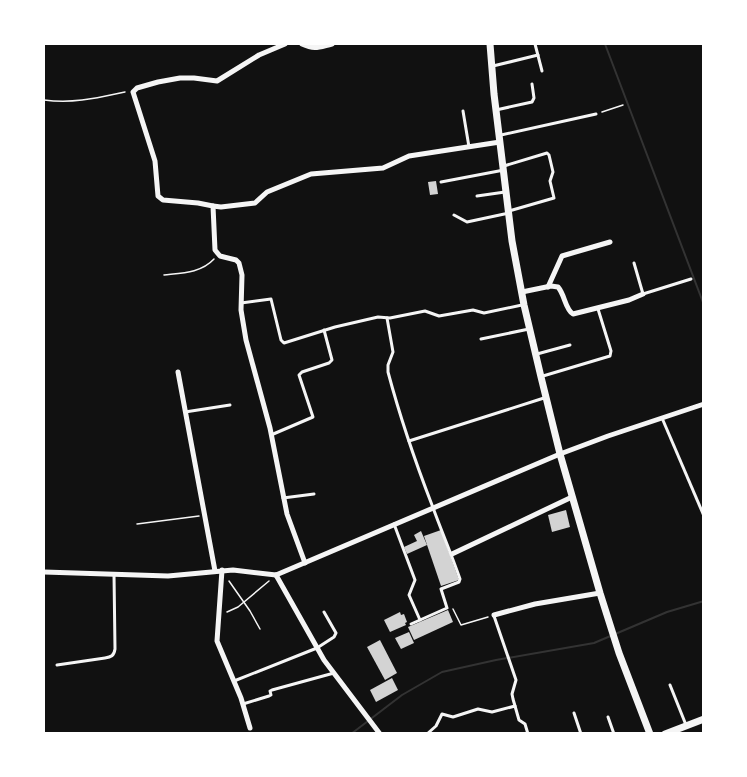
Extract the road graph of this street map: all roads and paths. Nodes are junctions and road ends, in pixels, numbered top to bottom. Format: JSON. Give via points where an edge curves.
{"nodes":[{"id":1,"x":285,"y":44,"type":"edge"},
{"id":2,"x":302,"y":44,"type":"edge"},
{"id":3,"x":332,"y":44,"type":"edge"},
{"id":4,"x":490,"y":44,"type":"edge"},
{"id":5,"x":535,"y":44,"type":"edge"},
{"id":6,"x":538,"y":55,"type":"junction"},
{"id":7,"x":492,"y":67,"type":"junction"},
{"id":8,"x":542,"y":71,"type":"dead end"},
{"id":9,"x":532,"y":84,"type":"dead end"},
{"id":10,"x":134,"y":91,"type":"junction"},
{"id":11,"x":44,"y":100,"type":"edge"},
{"id":12,"x":624,"y":105,"type":"dead end"},
{"id":13,"x":496,"y":110,"type":"junction"},
{"id":14,"x":463,"y":111,"type":"dead end"},
{"id":15,"x":596,"y":114,"type":"joint"},
{"id":16,"x":500,"y":139,"type":"junction"},
{"id":17,"x":469,"y":147,"type":"junction"},
{"id":18,"x":503,"y":168,"type":"junction"},
{"id":19,"x":441,"y":182,"type":"dead end"},
{"id":20,"x":506,"y":191,"type":"junction"},
{"id":21,"x":477,"y":196,"type":"dead end"},
{"id":22,"x":213,"y":206,"type":"junction"},
{"id":23,"x":509,"y":212,"type":"junction"},
{"id":24,"x":454,"y":215,"type":"dead end"},
{"id":25,"x":610,"y":242,"type":"dead end"},
{"id":26,"x":218,"y":255,"type":"junction"},
{"id":27,"x":634,"y":263,"type":"dead end"},
{"id":28,"x":164,"y":275,"type":"dead end"},
{"id":29,"x":691,"y":279,"type":"dead end"},
{"id":30,"x":548,"y":287,"type":"junction"},
{"id":31,"x":522,"y":292,"type":"junction"},
{"id":32,"x":643,"y":294,"type":"junction"},
{"id":33,"x":241,"y":303,"type":"junction"},
{"id":34,"x":524,"y":304,"type":"junction"},
{"id":35,"x":598,"y":308,"type":"junction"},
{"id":36,"x":387,"y":318,"type":"junction"},
{"id":37,"x":530,"y":329,"type":"junction"},
{"id":38,"x":324,"y":330,"type":"junction"},
{"id":39,"x":481,"y":339,"type":"dead end"},
{"id":40,"x":570,"y":345,"type":"dead end"},
{"id":41,"x":536,"y":354,"type":"junction"},
{"id":42,"x":178,"y":372,"type":"dead end"},
{"id":43,"x":541,"y":377,"type":"junction"},
{"id":44,"x":546,"y":398,"type":"junction"},
{"id":45,"x":704,"y":404,"type":"edge"},
{"id":46,"x":230,"y":405,"type":"dead end"},
{"id":47,"x":185,"y":412,"type":"junction"},
{"id":48,"x":662,"y":417,"type":"junction"},
{"id":49,"x":271,"y":435,"type":"junction"},
{"id":50,"x":409,"y":441,"type":"junction"},
{"id":51,"x":560,"y":454,"type":"junction"},
{"id":52,"x":314,"y":494,"type":"dead end"},
{"id":53,"x":572,"y":497,"type":"junction"},
{"id":54,"x":283,"y":498,"type":"junction"},
{"id":55,"x":433,"y":508,"type":"junction"},
{"id":56,"x":204,"y":516,"type":"junction"},
{"id":57,"x":704,"y":516,"type":"edge"},
{"id":58,"x":137,"y":524,"type":"dead end"},
{"id":59,"x":394,"y":524,"type":"junction"},
{"id":60,"x":452,"y":554,"type":"junction"},
{"id":61,"x":304,"y":563,"type":"junction"},
{"id":62,"x":222,"y":570,"type":"junction"},
{"id":63,"x":214,"y":571,"type":"junction"},
{"id":64,"x":44,"y":572,"type":"edge"},
{"id":65,"x":114,"y":574,"type":"junction"},
{"id":66,"x":276,"y":575,"type":"junction"},
{"id":67,"x":600,"y":593,"type":"junction"},
{"id":68,"x":244,"y":602,"type":"junction"},
{"id":69,"x":447,"y":607,"type":"junction"},
{"id":70,"x":324,"y":612,"type":"dead end"},
{"id":71,"x":218,"y":615,"type":"junction"},
{"id":72,"x":494,"y":615,"type":"junction"},
{"id":73,"x":420,"y":620,"type":"junction"},
{"id":74,"x":411,"y":624,"type":"dead end"},
{"id":75,"x":260,"y":629,"type":"dead end"},
{"id":76,"x":317,"y":648,"type":"junction"},
{"id":77,"x":57,"y":665,"type":"dead end"},
{"id":78,"x":334,"y":673,"type":"junction"},
{"id":79,"x":234,"y":681,"type":"junction"},
{"id":80,"x":670,"y":685,"type":"dead end"},
{"id":81,"x":243,"y":704,"type":"junction"},
{"id":82,"x":515,"y":706,"type":"junction"},
{"id":83,"x":574,"y":713,"type":"dead end"},
{"id":84,"x":608,"y":717,"type":"dead end"},
{"id":85,"x":704,"y":719,"type":"edge"},
{"id":86,"x":686,"y":725,"type":"junction"},
{"id":87,"x":250,"y":728,"type":"dead end"},
{"id":88,"x":380,"y":734,"type":"edge"},
{"id":89,"x":427,"y":734,"type":"edge"},
{"id":90,"x":528,"y":734,"type":"edge"},
{"id":91,"x":581,"y":734,"type":"edge"},
{"id":92,"x":614,"y":734,"type":"edge"},
{"id":93,"x":650,"y":734,"type":"edge"},
{"id":94,"x":665,"y":734,"type":"edge"}],
"edges":[{"from":1,"to":10,"type":"street","via":[[217,81],[180,78]]},
{"from":2,"to":3,"type":"street","via":[[315,48]]},
{"from":4,"to":7,"type":"street"},
{"from":5,"to":6,"type":"lane"},
{"from":6,"to":7,"type":"lane"},
{"from":6,"to":8,"type":"lane"},
{"from":7,"to":13,"type":"street"},
{"from":9,"to":13,"type":"lane","via":[[533,101]]},
{"from":10,"to":11,"type":"path","via":[[75,102]]},
{"from":10,"to":22,"type":"street","via":[[155,161],[159,198]]},
{"from":12,"to":15,"type":"path"},
{"from":13,"to":16,"type":"street"},
{"from":14,"to":17,"type":"lane"},
{"from":15,"to":16,"type":"lane"},
{"from":16,"to":17,"type":"street"},
{"from":16,"to":18,"type":"street"},
{"from":17,"to":22,"type":"street","via":[[407,156],[383,168],[311,174],[267,192],[252,204]]},
{"from":18,"to":19,"type":"lane"},
{"from":18,"to":20,"type":"street"},
{"from":18,"to":23,"type":"lane","via":[[546,153],[553,172],[553,199]]},
{"from":20,"to":21,"type":"lane"},
{"from":20,"to":23,"type":"street"},
{"from":22,"to":26,"type":"street","via":[[213,244]]},
{"from":23,"to":24,"type":"lane","via":[[467,222]]},
{"from":23,"to":31,"type":"street"},
{"from":25,"to":30,"type":"street","via":[[562,256]]},
{"from":26,"to":28,"type":"path","via":[[198,270]]},
{"from":26,"to":33,"type":"street","via":[[239,263]]},
{"from":27,"to":32,"type":"lane"},
{"from":29,"to":32,"type":"lane"},
{"from":30,"to":31,"type":"street"},
{"from":30,"to":35,"type":"street","via":[[560,289],[571,314]]},
{"from":31,"to":34,"type":"street"},
{"from":32,"to":35,"type":"street"},
{"from":33,"to":38,"type":"lane","via":[[272,300],[282,342]]},
{"from":33,"to":49,"type":"street","via":[[246,339]]},
{"from":34,"to":36,"type":"lane","via":[[485,313],[473,310],[439,316],[425,312]]},
{"from":34,"to":37,"type":"street"},
{"from":35,"to":43,"type":"lane","via":[[610,356]]},
{"from":36,"to":38,"type":"lane"},
{"from":36,"to":50,"type":"lane","via":[[393,352],[387,370]]},
{"from":37,"to":39,"type":"lane"},
{"from":37,"to":41,"type":"street"},
{"from":38,"to":49,"type":"lane","via":[[332,360],[299,376],[313,417]]},
{"from":40,"to":41,"type":"lane"},
{"from":41,"to":43,"type":"street"},
{"from":42,"to":47,"type":"street"},
{"from":43,"to":44,"type":"street"},
{"from":44,"to":50,"type":"lane"},
{"from":44,"to":51,"type":"street"},
{"from":45,"to":48,"type":"street"},
{"from":46,"to":47,"type":"lane"},
{"from":47,"to":56,"type":"street"},
{"from":48,"to":51,"type":"street"},
{"from":48,"to":57,"type":"lane"},
{"from":49,"to":54,"type":"street"},
{"from":50,"to":55,"type":"lane"},
{"from":51,"to":53,"type":"street"},
{"from":51,"to":55,"type":"street"},
{"from":52,"to":54,"type":"lane"},
{"from":53,"to":60,"type":"street"},
{"from":53,"to":67,"type":"street"},
{"from":54,"to":61,"type":"street"},
{"from":55,"to":59,"type":"street"},
{"from":55,"to":60,"type":"lane"},
{"from":56,"to":58,"type":"path"},
{"from":56,"to":63,"type":"street"},
{"from":59,"to":61,"type":"street"},
{"from":59,"to":73,"type":"lane","via":[[414,579],[409,595]]},
{"from":60,"to":69,"type":"lane","via":[[460,580],[441,589]]},
{"from":61,"to":66,"type":"street"},
{"from":62,"to":63,"type":"street"},
{"from":62,"to":66,"type":"street"},
{"from":62,"to":68,"type":"path"},
{"from":62,"to":71,"type":"street"},
{"from":63,"to":65,"type":"street"},
{"from":64,"to":65,"type":"street"},
{"from":65,"to":77,"type":"lane","via":[[114,655]]},
{"from":66,"to":68,"type":"path"},
{"from":66,"to":76,"type":"street"},
{"from":67,"to":72,"type":"street"},
{"from":67,"to":93,"type":"street"},
{"from":68,"to":71,"type":"path"},
{"from":68,"to":75,"type":"path"},
{"from":69,"to":72,"type":"path","via":[[453,608],[462,625]]},
{"from":69,"to":73,"type":"lane"},
{"from":70,"to":76,"type":"lane","via":[[336,636]]},
{"from":71,"to":79,"type":"street","via":[[217,644]]},
{"from":72,"to":82,"type":"lane","via":[[516,680],[512,696]]},
{"from":73,"to":74,"type":"lane"},
{"from":76,"to":78,"type":"street"},
{"from":76,"to":79,"type":"lane"},
{"from":78,"to":81,"type":"lane","via":[[272,690],[269,696]]},
{"from":78,"to":88,"type":"street"},
{"from":79,"to":81,"type":"street"},
{"from":80,"to":86,"type":"lane"},
{"from":81,"to":87,"type":"street"},
{"from":82,"to":89,"type":"lane","via":[[492,712],[478,709],[452,717],[442,714]]},
{"from":82,"to":90,"type":"lane"},
{"from":83,"to":91,"type":"lane"},
{"from":84,"to":92,"type":"lane"},
{"from":85,"to":86,"type":"street"},
{"from":86,"to":94,"type":"street"}]}
